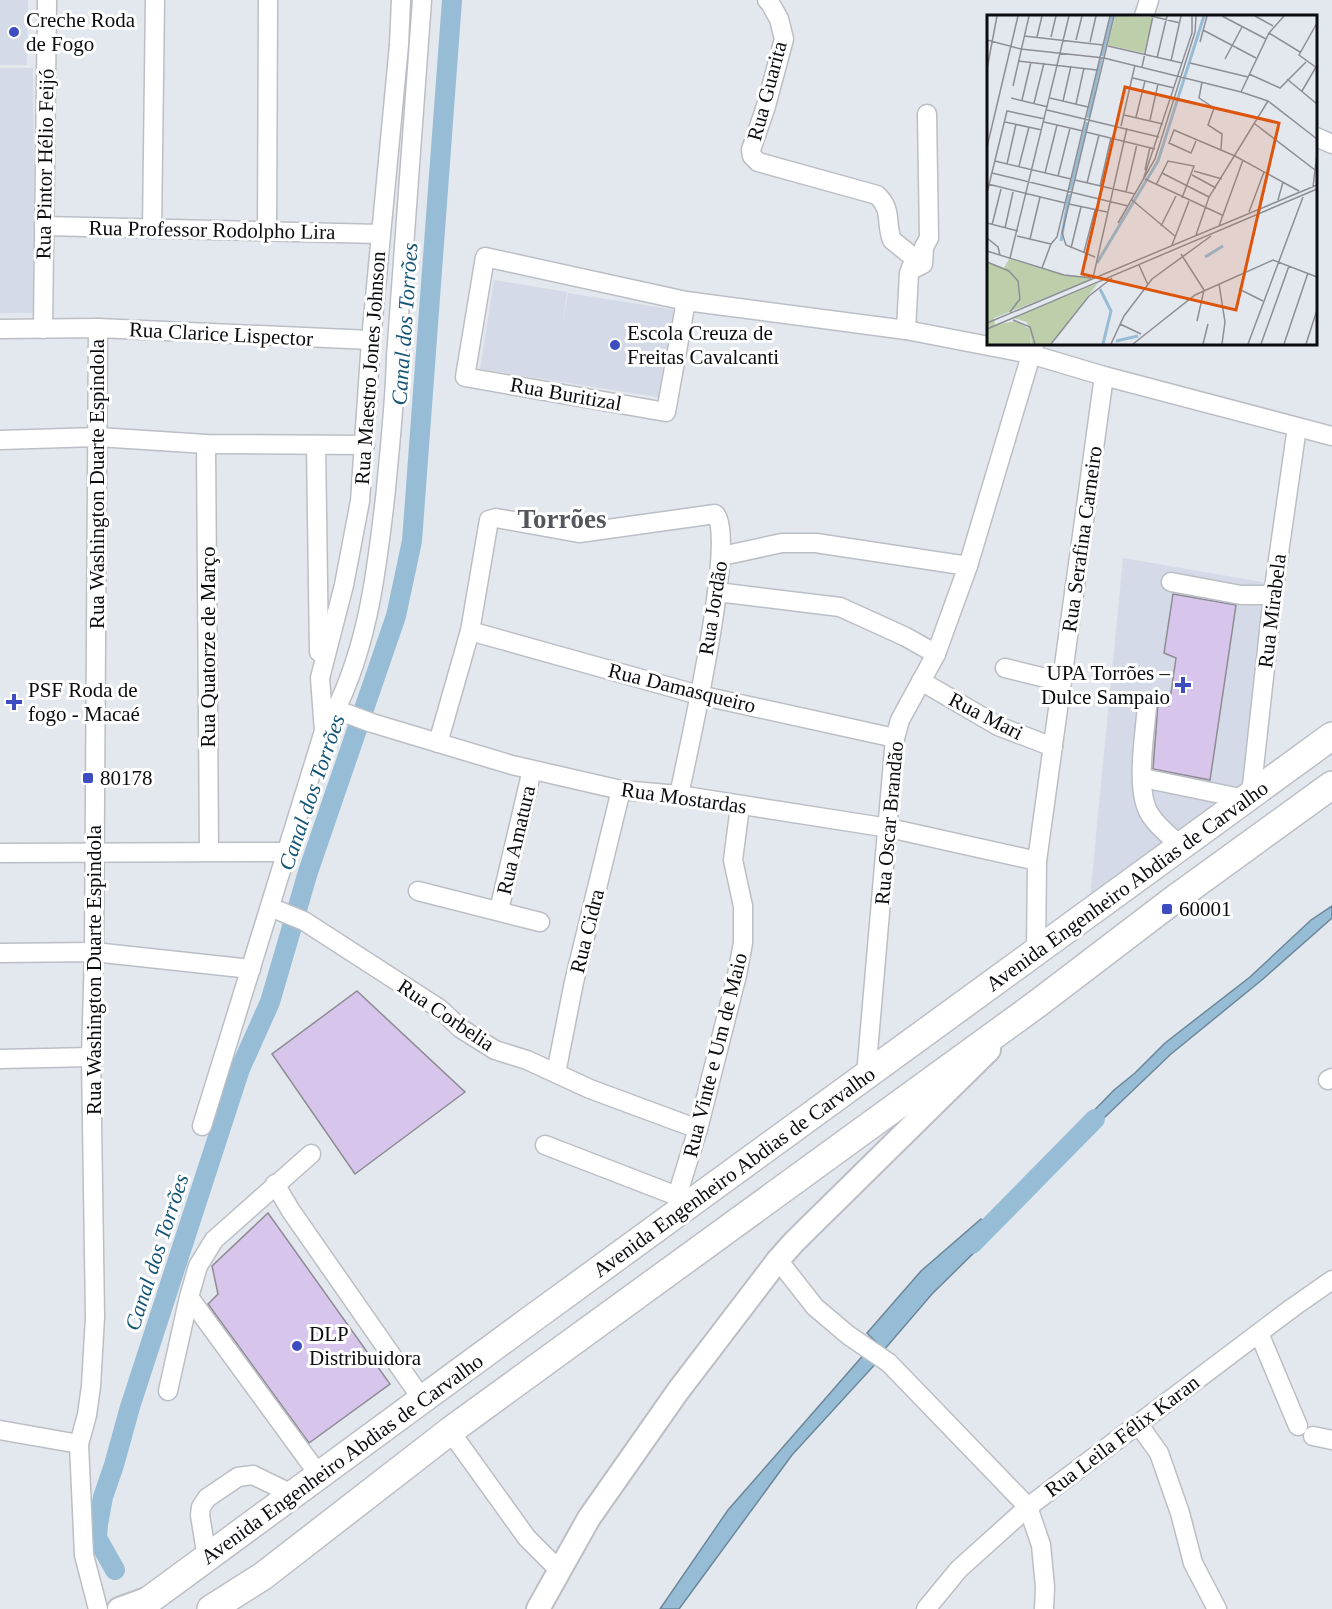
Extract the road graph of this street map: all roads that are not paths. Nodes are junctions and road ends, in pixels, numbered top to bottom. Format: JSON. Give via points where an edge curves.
{"nodes":[{"id":1,"x":46,"y":0,"type":"edge"},
{"id":2,"x":155,"y":0,"type":"edge"},
{"id":3,"x":268,"y":0,"type":"edge"},
{"id":4,"x":401,"y":0,"type":"edge"},
{"id":5,"x":422,"y":0,"type":"edge"},
{"id":6,"x":767,"y":0,"type":"edge"},
{"id":7,"x":1149,"y":0,"type":"edge"},
{"id":8,"x":1144,"y":15,"type":"edge"},
{"id":9,"x":927,"y":114,"type":"dead end"},
{"id":10,"x":1317,"y":137,"type":"edge"},
{"id":11,"x":1332,"y":144,"type":"edge"},
{"id":12,"x":44,"y":226,"type":"junction"},
{"id":13,"x":152,"y":229,"type":"junction"},
{"id":14,"x":267,"y":232,"type":"junction"},
{"id":15,"x":380,"y":234,"type":"junction"},
{"id":16,"x":909,"y":273,"type":"junction"},
{"id":17,"x":686,"y":301,"type":"junction"},
{"id":18,"x":43,"y":328,"type":"junction"},
{"id":19,"x":98,"y":328,"type":"junction"},
{"id":20,"x":0,"y":329,"type":"edge"},
{"id":21,"x":906,"y":330,"type":"junction"},
{"id":22,"x":371,"y":340,"type":"junction"},
{"id":23,"x":987,"y":342,"type":"edge"},
{"id":24,"x":1005,"y":345,"type":"edge"},
{"id":25,"x":1032,"y":349,"type":"edge"},
{"id":26,"x":1104,"y":376,"type":"junction"},
{"id":27,"x":1297,"y":427,"type":"junction"},
{"id":28,"x":1332,"y":436,"type":"edge"},
{"id":29,"x":98,"y":437,"type":"junction"},
{"id":30,"x":0,"y":440,"type":"edge"},
{"id":31,"x":206,"y":444,"type":"junction"},
{"id":32,"x":316,"y":445,"type":"junction"},
{"id":33,"x":365,"y":445,"type":"junction"},
{"id":34,"x":722,"y":556,"type":"junction"},
{"id":35,"x":968,"y":566,"type":"junction"},
{"id":36,"x":1171,"y":582,"type":"dead end"},
{"id":37,"x":717,"y":592,"type":"junction"},
{"id":38,"x":1273,"y":595,"type":"junction"},
{"id":39,"x":470,"y":631,"type":"junction"},
{"id":40,"x":936,"y":654,"type":"junction"},
{"id":41,"x":1005,"y":668,"type":"dead end"},
{"id":42,"x":320,"y":678,"type":"junction"},
{"id":43,"x":921,"y":681,"type":"junction"},
{"id":44,"x":1062,"y":682,"type":"junction"},
{"id":45,"x":699,"y":695,"type":"junction"},
{"id":46,"x":1147,"y":706,"type":"dead end"},
{"id":47,"x":344,"y":713,"type":"junction"},
{"id":48,"x":324,"y":732,"type":"junction"},
{"id":49,"x":1332,"y":736,"type":"edge"},
{"id":50,"x":895,"y":738,"type":"junction"},
{"id":51,"x":438,"y":743,"type":"junction"},
{"id":52,"x":1053,"y":747,"type":"junction"},
{"id":53,"x":532,"y":770,"type":"junction"},
{"id":54,"x":1143,"y":778,"type":"junction"},
{"id":55,"x":1332,"y":785,"type":"edge"},
{"id":56,"x":621,"y":790,"type":"junction"},
{"id":57,"x":679,"y":795,"type":"junction"},
{"id":58,"x":1248,"y":797,"type":"junction"},
{"id":59,"x":740,"y":806,"type":"junction"},
{"id":60,"x":889,"y":828,"type":"junction"},
{"id":61,"x":1180,"y":846,"type":"junction"},
{"id":62,"x":209,"y":851,"type":"junction"},
{"id":63,"x":95,"y":852,"type":"junction"},
{"id":64,"x":287,"y":852,"type":"junction"},
{"id":65,"x":0,"y":853,"type":"edge"},
{"id":66,"x":1037,"y":861,"type":"junction"},
{"id":67,"x":418,"y":891,"type":"dead end"},
{"id":68,"x":270,"y":908,"type":"junction"},
{"id":69,"x":499,"y":910,"type":"junction"},
{"id":70,"x":540,"y":922,"type":"dead end"},
{"id":71,"x":94,"y":952,"type":"junction"},
{"id":72,"x":1036,"y":952,"type":"junction"},
{"id":73,"x":0,"y":953,"type":"edge"},
{"id":74,"x":251,"y":969,"type":"junction"},
{"id":75,"x":1037,"y":1004,"type":"junction"},
{"id":76,"x":92,"y":1057,"type":"junction"},
{"id":77,"x":0,"y":1059,"type":"edge"},
{"id":78,"x":556,"y":1073,"type":"junction"},
{"id":79,"x":866,"y":1076,"type":"junction"},
{"id":80,"x":202,"y":1126,"type":"dead end"},
{"id":81,"x":698,"y":1129,"type":"junction"},
{"id":82,"x":545,"y":1145,"type":"dead end"},
{"id":83,"x":311,"y":1154,"type":"dead end"},
{"id":84,"x":275,"y":1184,"type":"junction"},
{"id":85,"x":683,"y":1201,"type":"junction"},
{"id":86,"x":778,"y":1260,"type":"junction"},
{"id":87,"x":1332,"y":1280,"type":"edge"},
{"id":88,"x":189,"y":1297,"type":"junction"},
{"id":89,"x":1259,"y":1333,"type":"junction"},
{"id":90,"x":168,"y":1391,"type":"dead end"},
{"id":91,"x":422,"y":1399,"type":"junction"},
{"id":92,"x":1138,"y":1425,"type":"junction"},
{"id":93,"x":0,"y":1430,"type":"edge"},
{"id":94,"x":450,"y":1431,"type":"junction"},
{"id":95,"x":1332,"y":1440,"type":"edge"},
{"id":96,"x":80,"y":1444,"type":"junction"},
{"id":97,"x":319,"y":1476,"type":"junction"},
{"id":98,"x":294,"y":1495,"type":"junction"},
{"id":99,"x":1028,"y":1507,"type":"junction"},
{"id":100,"x":207,"y":1558,"type":"junction"},
{"id":101,"x":560,"y":1571,"type":"junction"},
{"id":102,"x":263,"y":1576,"type":"junction"},
{"id":103,"x":147,"y":1602,"type":"edge"},
{"id":104,"x":98,"y":1609,"type":"edge"},
{"id":105,"x":119,"y":1609,"type":"edge"},
{"id":106,"x":211,"y":1609,"type":"edge"},
{"id":107,"x":232,"y":1609,"type":"edge"},
{"id":108,"x":538,"y":1609,"type":"edge"},
{"id":109,"x":926,"y":1609,"type":"edge"},
{"id":110,"x":1044,"y":1609,"type":"edge"},
{"id":111,"x":1217,"y":1609,"type":"edge"}],
"edges":[{"from":1,"to":12,"type":"street","name":"Rua Pintor Hélio Feijó"},
{"from":2,"to":13,"type":"street"},
{"from":3,"to":14,"type":"street"},
{"from":4,"to":15,"type":"street","name":"Rua Maestro Jones Johnson"},
{"from":5,"to":47,"type":"street","name":"Rua Maestro Jones Johnson","via":[[394,405],[381,530]]},
{"from":6,"to":16,"type":"street","name":"Rua Guarita","via":[[779,20],[784,39],[751,150],[753,156],[758,162],[877,195],[887,207],[892,240],[913,257]]},
{"from":7,"to":8,"type":"street"},
{"from":9,"to":16,"type":"street","via":[[929,238],[923,264]]},
{"from":10,"to":11,"type":"street"},
{"from":12,"to":13,"type":"street","name":"Rua Professor Rodolpho Lira"},
{"from":12,"to":18,"type":"street","name":"Rua Pintor Hélio Feijó"},
{"from":13,"to":14,"type":"street","name":"Rua Professor Rodolpho Lira"},
{"from":14,"to":15,"type":"street","name":"Rua Professor Rodolpho Lira"},
{"from":15,"to":22,"type":"street","name":"Rua Maestro Jones Johnson"},
{"from":16,"to":21,"type":"street"},
{"from":17,"to":17,"type":"street","name":"Rua Buritizal","via":[[666,412],[465,377],[485,257]]},
{"from":17,"to":21,"type":"street"},
{"from":18,"to":19,"type":"street","name":"Rua Clarice Lispector"},
{"from":18,"to":20,"type":"street","name":"Rua Clarice Lispector"},
{"from":19,"to":22,"type":"street","name":"Rua Clarice Lispector"},
{"from":19,"to":29,"type":"street","name":"Rua Washington Duarte Espindola"},
{"from":21,"to":23,"type":"street"},
{"from":22,"to":33,"type":"street","name":"Rua Maestro Jones Johnson"},
{"from":24,"to":25,"type":"street"},
{"from":25,"to":26,"type":"street"},
{"from":25,"to":35,"type":"street","name":"Rua Oscar Brandão"},
{"from":26,"to":27,"type":"street"},
{"from":26,"to":44,"type":"street","name":"Rua Serafina Carneiro"},
{"from":27,"to":28,"type":"street"},
{"from":27,"to":38,"type":"street","name":"Rua Mirabela"},
{"from":29,"to":30,"type":"street"},
{"from":29,"to":31,"type":"street"},
{"from":29,"to":63,"type":"street","name":"Rua Washington Duarte Espindola"},
{"from":31,"to":32,"type":"street"},
{"from":31,"to":62,"type":"street","name":"Rua Quatorze de Março"},
{"from":32,"to":33,"type":"street"},
{"from":32,"to":42,"type":"street"},
{"from":33,"to":42,"type":"street","name":"Rua Maestro Jones Johnson","via":[[360,501],[344,585]]},
{"from":34,"to":35,"type":"street","via":[[782,543],[816,543]]},
{"from":34,"to":37,"type":"street","name":"Rua Jordão"},
{"from":34,"to":39,"type":"street","name":"Rua Jordão","via":[[719,518],[715,514],[579,533],[492,521]]},
{"from":35,"to":40,"type":"street","name":"Rua Oscar Brandão"},
{"from":36,"to":38,"type":"street","via":[[1241,595]]},
{"from":37,"to":40,"type":"street","via":[[840,608]]},
{"from":37,"to":45,"type":"street","name":"Rua Jordão"},
{"from":38,"to":58,"type":"street","name":"Rua Mirabela"},
{"from":39,"to":45,"type":"street","name":"Rua Damasqueiro"},
{"from":39,"to":51,"type":"street"},
{"from":40,"to":43,"type":"street","name":"Rua Oscar Brandão"},
{"from":41,"to":44,"type":"street"},
{"from":42,"to":48,"type":"street","name":"Rua Maestro Jones Johnson"},
{"from":43,"to":50,"type":"street","name":"Rua Oscar Brandão"},
{"from":43,"to":52,"type":"street","name":"Rua Mari","via":[[998,726]]},
{"from":44,"to":52,"type":"street","name":"Rua Serafina Carneiro"},
{"from":45,"to":50,"type":"street","name":"Rua Damasqueiro"},
{"from":45,"to":57,"type":"street","name":"Rua Jordão"},
{"from":46,"to":54,"type":"street"},
{"from":47,"to":48,"type":"street","name":"Rua Maestro Jones Johnson"},
{"from":47,"to":51,"type":"street","name":"Rua Mostardas"},
{"from":48,"to":64,"type":"street","name":"Rua Maestro Jones Johnson"},
{"from":49,"to":58,"type":"highway","name":"Avenida Engenheiro Abdias de Carvalho"},
{"from":50,"to":60,"type":"street","name":"Rua Oscar Brandão"},
{"from":51,"to":53,"type":"street","name":"Rua Mostardas"},
{"from":52,"to":66,"type":"street","name":"Rua Serafina Carneiro"},
{"from":53,"to":56,"type":"street","name":"Rua Mostardas"},
{"from":53,"to":69,"type":"street","name":"Rua Amatura"},
{"from":54,"to":58,"type":"street"},
{"from":54,"to":61,"type":"street","via":[[1143,796],[1151,817]]},
{"from":55,"to":75,"type":"highway","name":"Avenida Engenheiro Abdias de Carvalho"},
{"from":56,"to":57,"type":"street","name":"Rua Mostardas"},
{"from":56,"to":78,"type":"street","name":"Rua Cidra"},
{"from":57,"to":59,"type":"street","name":"Rua Mostardas"},
{"from":58,"to":61,"type":"highway","name":"Avenida Engenheiro Abdias de Carvalho"},
{"from":59,"to":60,"type":"street","name":"Rua Mostardas"},
{"from":59,"to":81,"type":"street","name":"Rua Vinte e Um de Maio","via":[[733,860],[743,906],[743,943]]},
{"from":60,"to":66,"type":"street","name":"Rua Mostardas"},
{"from":60,"to":79,"type":"street","name":"Rua Oscar Brandão"},
{"from":61,"to":72,"type":"highway","name":"Avenida Engenheiro Abdias de Carvalho"},
{"from":62,"to":63,"type":"street"},
{"from":62,"to":64,"type":"street"},
{"from":63,"to":65,"type":"street"},
{"from":63,"to":71,"type":"street","name":"Rua Washington Duarte Espindola"},
{"from":64,"to":68,"type":"street","name":"Rua Maestro Jones Johnson"},
{"from":66,"to":72,"type":"street","name":"Rua Serafina Carneiro"},
{"from":67,"to":69,"type":"street"},
{"from":68,"to":74,"type":"street","name":"Rua Maestro Jones Johnson"},
{"from":68,"to":78,"type":"street","name":"Rua Corbelia","via":[[304,921],[440,1009],[460,1028],[495,1050]]},
{"from":69,"to":70,"type":"street"},
{"from":71,"to":73,"type":"street"},
{"from":71,"to":74,"type":"street"},
{"from":71,"to":76,"type":"street","name":"Rua Washington Duarte Espindola"},
{"from":72,"to":79,"type":"highway","name":"Avenida Engenheiro Abdias de Carvalho"},
{"from":74,"to":80,"type":"street","name":"Rua Maestro Jones Johnson"},
{"from":75,"to":86,"type":"main road"},
{"from":75,"to":94,"type":"highway","name":"Avenida Engenheiro Abdias de Carvalho"},
{"from":76,"to":77,"type":"street"},
{"from":76,"to":96,"type":"street","name":"Rua Washington Duarte Espindola","via":[[95,1317],[91,1386]]},
{"from":78,"to":81,"type":"street","name":"Rua Corbelia"},
{"from":79,"to":85,"type":"highway","name":"Avenida Engenheiro Abdias de Carvalho"},
{"from":81,"to":85,"type":"street","name":"Rua Vinte e Um de Maio"},
{"from":82,"to":85,"type":"street"},
{"from":83,"to":84,"type":"street"},
{"from":84,"to":88,"type":"street","via":[[214,1240],[198,1266]]},
{"from":84,"to":91,"type":"street"},
{"from":85,"to":91,"type":"highway","name":"Avenida Engenheiro Abdias de Carvalho"},
{"from":86,"to":99,"type":"street","via":[[814,1307],[889,1363]]},
{"from":86,"to":101,"type":"main road","via":[[678,1391],[589,1518]]},
{"from":87,"to":89,"type":"street","name":"Rua Leila Félix Karan"},
{"from":88,"to":90,"type":"street"},
{"from":88,"to":97,"type":"street"},
{"from":89,"to":92,"type":"street","name":"Rua Leila Félix Karan"},
{"from":89,"to":95,"type":"street","via":[[1305,1431]]},
{"from":91,"to":97,"type":"highway","name":"Avenida Engenheiro Abdias de Carvalho"},
{"from":92,"to":99,"type":"street","name":"Rua Leila Félix Karan"},
{"from":92,"to":111,"type":"street","via":[[1159,1453],[1193,1563]]},
{"from":93,"to":96,"type":"street"},
{"from":94,"to":101,"type":"street","via":[[527,1538]]},
{"from":94,"to":102,"type":"highway","name":"Avenida Engenheiro Abdias de Carvalho"},
{"from":96,"to":104,"type":"street","name":"Rua Washington Duarte Espindola","via":[[84,1556]]},
{"from":97,"to":98,"type":"highway","name":"Avenida Engenheiro Abdias de Carvalho"},
{"from":98,"to":100,"type":"highway","name":"Avenida Engenheiro Abdias de Carvalho"},
{"from":98,"to":100,"type":"street","via":[[253,1475],[238,1477],[207,1498],[200,1515]]},
{"from":99,"to":109,"type":"street","name":"Rua Leila Félix Karan","via":[[959,1569]]},
{"from":99,"to":110,"type":"street","via":[[1041,1545]]},
{"from":100,"to":103,"type":"highway","name":"Avenida Engenheiro Abdias de Carvalho"},
{"from":101,"to":108,"type":"main road"},
{"from":102,"to":106,"type":"highway","name":"Avenida Engenheiro Abdias de Carvalho"},
{"from":102,"to":107,"type":"main road","name":"Avenida Engenheiro Abdias de Carvalho"},
{"from":103,"to":105,"type":"main road"}]}
